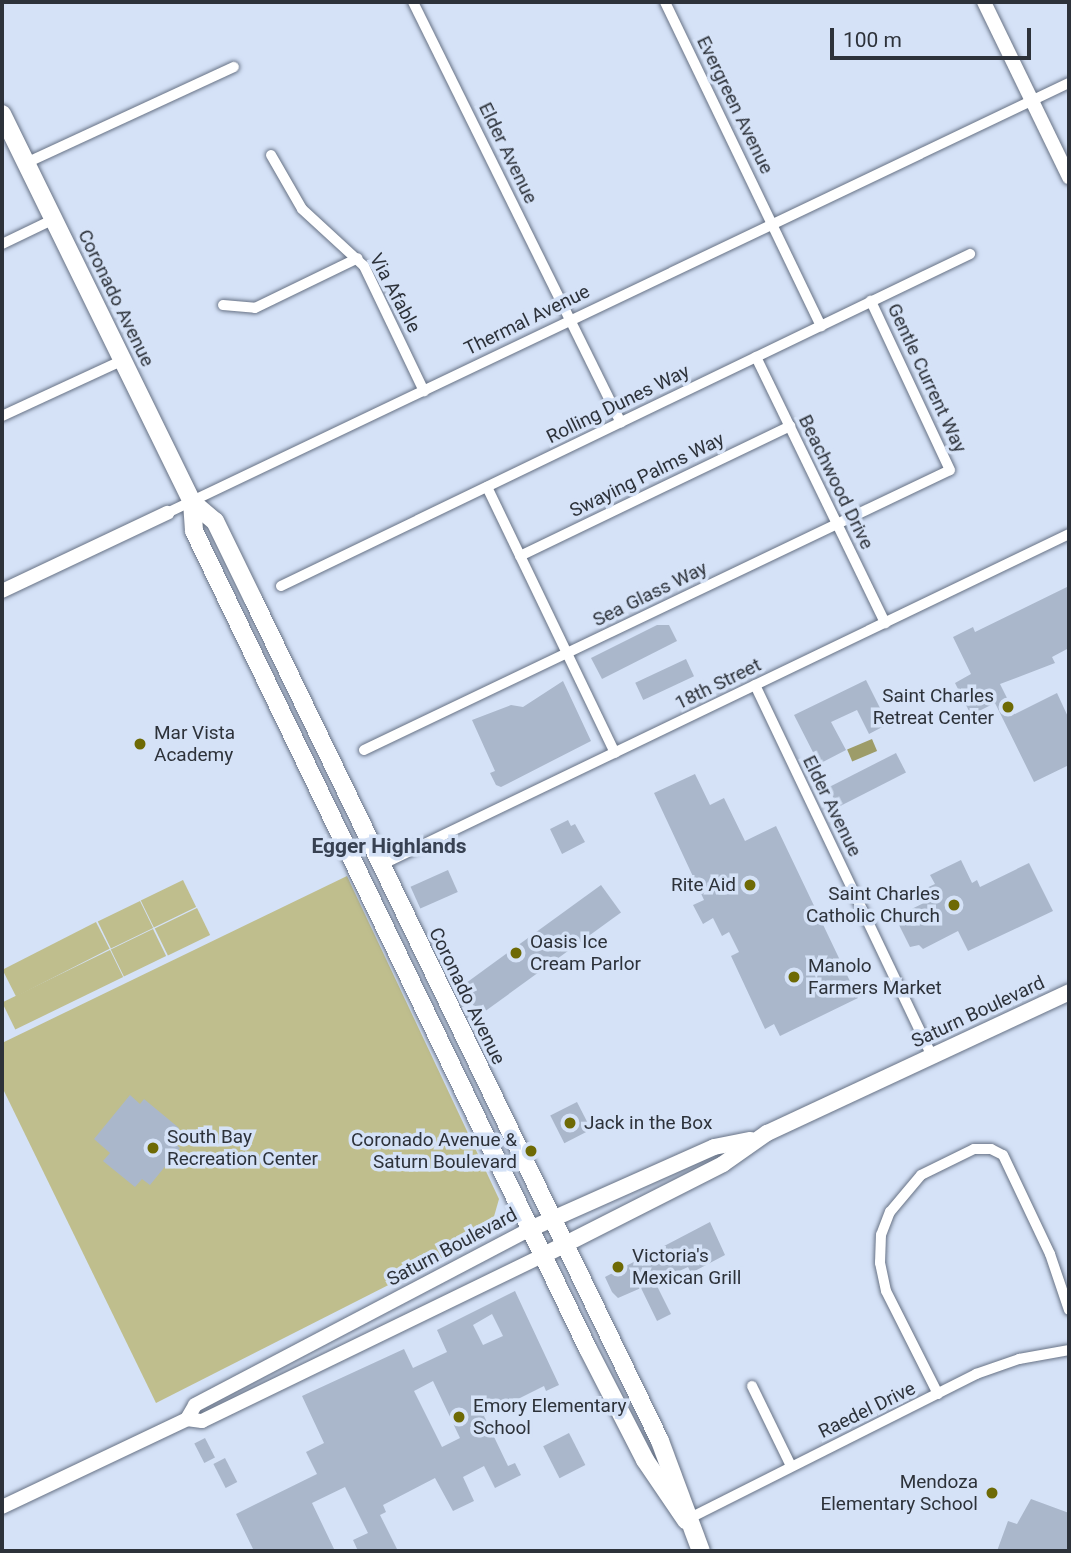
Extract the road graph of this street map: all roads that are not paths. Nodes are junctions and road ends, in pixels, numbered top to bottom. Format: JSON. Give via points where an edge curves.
{"nodes":[{"id":1,"x":413,"y":2,"type":"edge"},
{"id":2,"x":665,"y":2,"type":"edge"},
{"id":3,"x":984,"y":2,"type":"edge"},
{"id":4,"x":234,"y":67,"type":"dead end"},
{"id":5,"x":1069,"y":83,"type":"edge"},
{"id":6,"x":1032,"y":101,"type":"junction"},
{"id":7,"x":2,"y":114,"type":"edge"},
{"id":8,"x":271,"y":155,"type":"dead end"},
{"id":9,"x":26,"y":163,"type":"junction"},
{"id":10,"x":1069,"y":177,"type":"edge"},
{"id":11,"x":54,"y":219,"type":"junction"},
{"id":12,"x":773,"y":224,"type":"junction"},
{"id":13,"x":2,"y":244,"type":"edge"},
{"id":14,"x":970,"y":254,"type":"dead end"},
{"id":15,"x":358,"y":258,"type":"junction"},
{"id":16,"x":871,"y":301,"type":"junction"},
{"id":17,"x":223,"y":305,"type":"dead end"},
{"id":18,"x":571,"y":321,"type":"junction"},
{"id":19,"x":821,"y":326,"type":"junction"},
{"id":20,"x":756,"y":356,"type":"junction"},
{"id":21,"x":123,"y":360,"type":"junction"},
{"id":22,"x":424,"y":391,"type":"junction"},
{"id":23,"x":2,"y":416,"type":"edge"},
{"id":24,"x":621,"y":422,"type":"junction"},
{"id":25,"x":790,"y":426,"type":"junction"},
{"id":26,"x":950,"y":470,"type":"joint"},
{"id":27,"x":486,"y":486,"type":"junction"},
{"id":28,"x":192,"y":502,"type":"junction"},
{"id":29,"x":167,"y":513,"type":"joint"},
{"id":30,"x":837,"y":524,"type":"junction"},
{"id":31,"x":1069,"y":534,"type":"edge"},
{"id":32,"x":520,"y":556,"type":"junction"},
{"id":33,"x":281,"y":586,"type":"dead end"},
{"id":34,"x":2,"y":591,"type":"edge"},
{"id":35,"x":885,"y":623,"type":"junction"},
{"id":36,"x":567,"y":653,"type":"junction"},
{"id":37,"x":755,"y":685,"type":"junction"},
{"id":38,"x":364,"y":750,"type":"dead end"},
{"id":39,"x":615,"y":752,"type":"junction"},
{"id":40,"x":381,"y":865,"type":"junction"},
{"id":41,"x":363,"y":874,"type":"junction"},
{"id":42,"x":1069,"y":992,"type":"edge"},
{"id":43,"x":932,"y":1056,"type":"junction"},
{"id":44,"x":752,"y":1140,"type":"junction"},
{"id":45,"x":553,"y":1219,"type":"junction"},
{"id":46,"x":530,"y":1229,"type":"junction"},
{"id":47,"x":565,"y":1245,"type":"junction"},
{"id":48,"x":542,"y":1256,"type":"junction"},
{"id":49,"x":1069,"y":1310,"type":"edge"},
{"id":50,"x":1069,"y":1350,"type":"edge"},
{"id":51,"x":752,"y":1386,"type":"dead end"},
{"id":52,"x":938,"y":1394,"type":"junction"},
{"id":53,"x":187,"y":1419,"type":"junction"},
{"id":54,"x":790,"y":1466,"type":"junction"},
{"id":55,"x":2,"y":1507,"type":"edge"},
{"id":56,"x":686,"y":1520,"type":"junction"},
{"id":57,"x":701,"y":1551,"type":"edge"}],
"edges":[{"from":1,"to":18,"type":"street","name":"Elder Avenue"},
{"from":2,"to":12,"type":"street","name":"Evergreen Avenue"},
{"from":3,"to":6,"type":"street"},
{"from":4,"to":9,"type":"street"},
{"from":5,"to":6,"type":"street","name":"Thermal Avenue"},
{"from":6,"to":10,"type":"street"},
{"from":6,"to":12,"type":"street","name":"Thermal Avenue"},
{"from":7,"to":9,"type":"main road","name":"Coronado Avenue"},
{"from":8,"to":15,"type":"street","name":"Via Afable","via":[[302,209]]},
{"from":9,"to":11,"type":"main road","name":"Coronado Avenue"},
{"from":11,"to":13,"type":"street"},
{"from":11,"to":21,"type":"main road","name":"Coronado Avenue"},
{"from":12,"to":18,"type":"street","name":"Thermal Avenue"},
{"from":12,"to":19,"type":"street","name":"Evergreen Avenue"},
{"from":14,"to":16,"type":"street","name":"Rolling Dunes Way"},
{"from":15,"to":17,"type":"street","via":[[255,308]]},
{"from":15,"to":22,"type":"street","name":"Via Afable"},
{"from":16,"to":19,"type":"street","name":"Rolling Dunes Way"},
{"from":16,"to":26,"type":"street","name":"Gentle Current Way"},
{"from":18,"to":22,"type":"street","name":"Thermal Avenue"},
{"from":18,"to":24,"type":"street","name":"Elder Avenue"},
{"from":19,"to":20,"type":"street","name":"Rolling Dunes Way"},
{"from":20,"to":24,"type":"street","name":"Rolling Dunes Way"},
{"from":20,"to":25,"type":"street","name":"Beachwood Drive"},
{"from":21,"to":23,"type":"street"},
{"from":21,"to":28,"type":"main road","name":"Coronado Avenue"},
{"from":22,"to":28,"type":"street","name":"Thermal Avenue"},
{"from":24,"to":27,"type":"street","name":"Rolling Dunes Way"},
{"from":25,"to":30,"type":"street","name":"Beachwood Drive"},
{"from":25,"to":32,"type":"street","name":"Swaying Palms Way"},
{"from":26,"to":30,"type":"street","name":"Sea Glass Way"},
{"from":27,"to":32,"type":"street"},
{"from":27,"to":33,"type":"street","name":"Rolling Dunes Way"},
{"from":28,"to":29,"type":"street","name":"Thermal Avenue"},
{"from":28,"to":40,"type":"main road","name":"Coronado Avenue","via":[[215,521]]},
{"from":28,"to":41,"type":"main road","name":"Coronado Avenue","via":[[194,531]]},
{"from":29,"to":34,"type":"street","name":"Thermal Avenue"},
{"from":30,"to":35,"type":"street","name":"Beachwood Drive"},
{"from":30,"to":36,"type":"street","name":"Sea Glass Way"},
{"from":31,"to":35,"type":"street","name":"18th Street"},
{"from":32,"to":36,"type":"street"},
{"from":35,"to":37,"type":"street","name":"18th Street"},
{"from":36,"to":38,"type":"street","name":"Sea Glass Way"},
{"from":36,"to":39,"type":"street"},
{"from":37,"to":39,"type":"street","name":"18th Street"},
{"from":37,"to":43,"type":"street","name":"Elder Avenue"},
{"from":39,"to":40,"type":"street","name":"18th Street"},
{"from":40,"to":41,"type":"main road"},
{"from":40,"to":45,"type":"main road","name":"Coronado Avenue"},
{"from":41,"to":46,"type":"main road","name":"Coronado Avenue"},
{"from":42,"to":43,"type":"main road","name":"Saturn Boulevard"},
{"from":43,"to":44,"type":"main road","name":"Saturn Boulevard"},
{"from":44,"to":45,"type":"main road","name":"Saturn Boulevard","via":[[705,1151]]},
{"from":44,"to":47,"type":"main road","name":"Saturn Boulevard","via":[[723,1164]]},
{"from":45,"to":46,"type":"main road","name":"Saturn Boulevard"},
{"from":45,"to":47,"type":"main road","name":"Coronado Avenue"},
{"from":46,"to":48,"type":"main road","name":"Coronado Avenue"},
{"from":46,"to":53,"type":"street","name":"Saturn Boulevard","via":[[195,1405]]},
{"from":47,"to":48,"type":"main road","name":"Saturn Boulevard"},
{"from":47,"to":56,"type":"main road","name":"Coronado Avenue","via":[[660,1441]]},
{"from":48,"to":53,"type":"street","name":"Saturn Boulevard","via":[[202,1421]]},
{"from":48,"to":56,"type":"main road","name":"Coronado Avenue","via":[[645,1460]]},
{"from":49,"to":52,"type":"street","via":[[1058,1271],[1003,1155],[974,1149],[921,1175],[890,1212],[881,1235],[880,1263],[886,1291]]},
{"from":50,"to":52,"type":"street","name":"Raedel Drive","via":[[1019,1359]]},
{"from":51,"to":54,"type":"street"},
{"from":52,"to":54,"type":"street","name":"Raedel Drive"},
{"from":53,"to":55,"type":"street","name":"Saturn Boulevard"},
{"from":54,"to":56,"type":"street","name":"Raedel Drive"},
{"from":56,"to":57,"type":"main road","name":"Coronado Avenue"}]}
